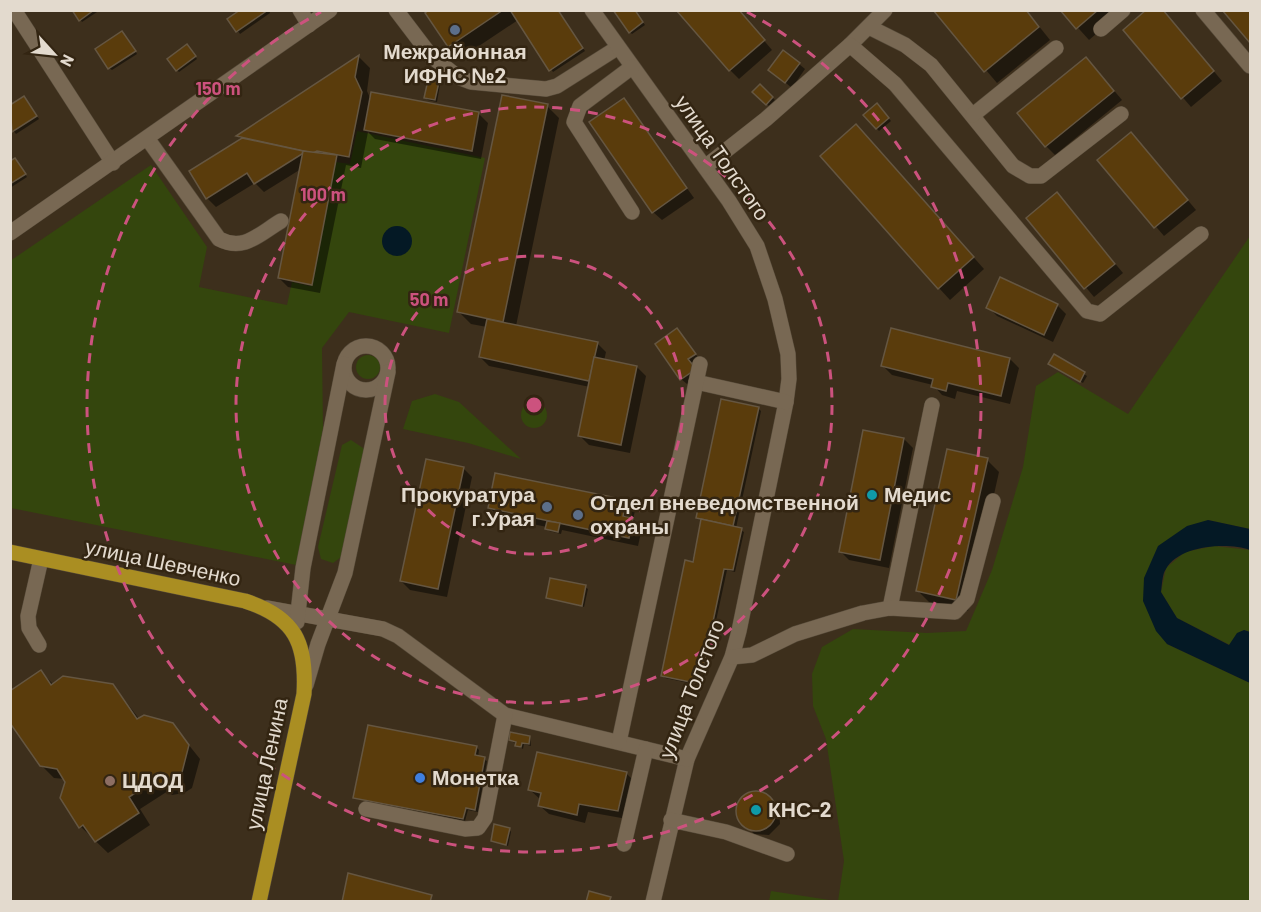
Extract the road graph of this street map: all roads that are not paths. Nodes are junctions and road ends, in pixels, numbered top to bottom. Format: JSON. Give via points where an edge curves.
{"nodes":[{"id":1,"x":14,"y":10,"type":"edge"},
{"id":2,"x":300,"y":10,"type":"edge"},
{"id":3,"x":330,"y":10,"type":"edge"},
{"id":4,"x":396,"y":10,"type":"edge"},
{"id":5,"x":592,"y":10,"type":"edge"},
{"id":6,"x":885,"y":10,"type":"edge"},
{"id":7,"x":1123,"y":10,"type":"edge"},
{"id":8,"x":1203,"y":10,"type":"edge"},
{"id":9,"x":309,"y":25,"type":"junction"},
{"id":10,"x":869,"y":27,"type":"junction"},
{"id":11,"x":1101,"y":29,"type":"dead end"},
{"id":12,"x":850,"y":45,"type":"junction"},
{"id":13,"x":617,"y":48,"type":"junction"},
{"id":14,"x":1056,"y":48,"type":"dead end"},
{"id":15,"x":1251,"y":66,"type":"edge"},
{"id":16,"x":632,"y":67,"type":"junction"},
{"id":17,"x":1121,"y":114,"type":"dead end"},
{"id":18,"x":973,"y":115,"type":"junction"},
{"id":19,"x":147,"y":138,"type":"junction"},
{"id":20,"x":113,"y":163,"type":"junction"},
{"id":21,"x":705,"y":167,"type":"junction"},
{"id":22,"x":632,"y":212,"type":"dead end"},
{"id":23,"x":281,"y":221,"type":"dead end"},
{"id":24,"x":10,"y":233,"type":"edge"},
{"id":25,"x":1201,"y":234,"type":"dead end"},
{"id":26,"x":344,"y":364,"type":"junction"},
{"id":27,"x":700,"y":364,"type":"dead end"},
{"id":28,"x":388,"y":372,"type":"junction"},
{"id":29,"x":696,"y":382,"type":"junction"},
{"id":30,"x":786,"y":402,"type":"junction"},
{"id":31,"x":932,"y":405,"type":"dead end"},
{"id":32,"x":993,"y":501,"type":"dead end"},
{"id":33,"x":10,"y":552,"type":"edge"},
{"id":34,"x":41,"y":559,"type":"junction"},
{"id":35,"x":267,"y":608,"type":"junction"},
{"id":36,"x":890,"y":608,"type":"junction"},
{"id":37,"x":298,"y":614,"type":"junction"},
{"id":38,"x":327,"y":619,"type":"junction"},
{"id":39,"x":296,"y":634,"type":"junction"},
{"id":40,"x":39,"y":645,"type":"dead end"},
{"id":41,"x":732,"y":657,"type":"junction"},
{"id":42,"x":304,"y":694,"type":"junction"},
{"id":43,"x":505,"y":715,"type":"junction"},
{"id":44,"x":619,"y":742,"type":"junction"},
{"id":45,"x":646,"y":749,"type":"junction"},
{"id":46,"x":687,"y":759,"type":"junction"},
{"id":47,"x":366,"y":809,"type":"dead end"},
{"id":48,"x":671,"y":820,"type":"junction"},
{"id":49,"x":624,"y":844,"type":"dead end"},
{"id":50,"x":787,"y":854,"type":"dead end"},
{"id":51,"x":259,"y":902,"type":"edge"},
{"id":52,"x":653,"y":902,"type":"edge"}],
"edges":[{"from":1,"to":20,"type":"street"},
{"from":2,"to":9,"type":"street"},
{"from":3,"to":9,"type":"street"},
{"from":4,"to":13,"type":"street","via":[[440,65],[471,82],[546,89]]},
{"from":5,"to":13,"type":"street","name":"улица Толстого"},
{"from":6,"to":10,"type":"street"},
{"from":7,"to":11,"type":"street"},
{"from":8,"to":15,"type":"street"},
{"from":9,"to":19,"type":"street"},
{"from":10,"to":12,"type":"street"},
{"from":10,"to":18,"type":"street","via":[[905,45],[931,65]]},
{"from":12,"to":21,"type":"street"},
{"from":12,"to":25,"type":"street","via":[[895,84],[1088,311],[1100,314]]},
{"from":13,"to":16,"type":"street","name":"улица Толстого"},
{"from":14,"to":18,"type":"street"},
{"from":16,"to":21,"type":"street","name":"улица Толстого"},
{"from":16,"to":22,"type":"street","via":[[580,106],[574,122]]},
{"from":17,"to":18,"type":"street","via":[[1041,176],[1030,176],[1013,166]]},
{"from":19,"to":20,"type":"street"},
{"from":19,"to":23,"type":"street","via":[[219,238],[242,245]]},
{"from":20,"to":24,"type":"street"},
{"from":21,"to":30,"type":"street","name":"улица Толстого","via":[[744,221],[768,275],[788,354]]},
{"from":26,"to":28,"type":"street","via":[[354,350],[371,346],[385,356]]},
{"from":26,"to":28,"type":"street","via":[[347,381],[362,390],[379,387]]},
{"from":26,"to":37,"type":"street","via":[[303,568]]},
{"from":27,"to":29,"type":"street"},
{"from":28,"to":38,"type":"street","via":[[345,573]]},
{"from":29,"to":30,"type":"street"},
{"from":29,"to":44,"type":"street"},
{"from":30,"to":41,"type":"street","name":"улица Толстого"},
{"from":31,"to":36,"type":"street"},
{"from":32,"to":36,"type":"street","via":[[968,599],[960,609],[955,612]]},
{"from":33,"to":34,"type":"main road","name":"улица Шевченко"},
{"from":34,"to":35,"type":"main road","name":"улица Шевченко"},
{"from":34,"to":40,"type":"street","via":[[28,616],[29,628]]},
{"from":35,"to":37,"type":"street"},
{"from":35,"to":39,"type":"main road","name":"улица Шевченко"},
{"from":36,"to":41,"type":"street","via":[[795,634],[752,655]]},
{"from":37,"to":38,"type":"street"},
{"from":37,"to":39,"type":"street"},
{"from":38,"to":42,"type":"street"},
{"from":38,"to":43,"type":"street","via":[[383,629],[398,636]]},
{"from":39,"to":42,"type":"main road","name":"улица Ленина","via":[[302,650]]},
{"from":41,"to":46,"type":"street","name":"улица Толстого"},
{"from":42,"to":51,"type":"main road","name":"улица Ленина"},
{"from":43,"to":44,"type":"street"},
{"from":43,"to":47,"type":"street","via":[[485,818],[478,828],[465,829]]},
{"from":44,"to":45,"type":"street"},
{"from":45,"to":46,"type":"street"},
{"from":45,"to":49,"type":"street"},
{"from":46,"to":48,"type":"street","name":"улица Толстого"},
{"from":48,"to":50,"type":"street","via":[[726,832]]},
{"from":48,"to":52,"type":"street","name":"улица Толстого"}]}
